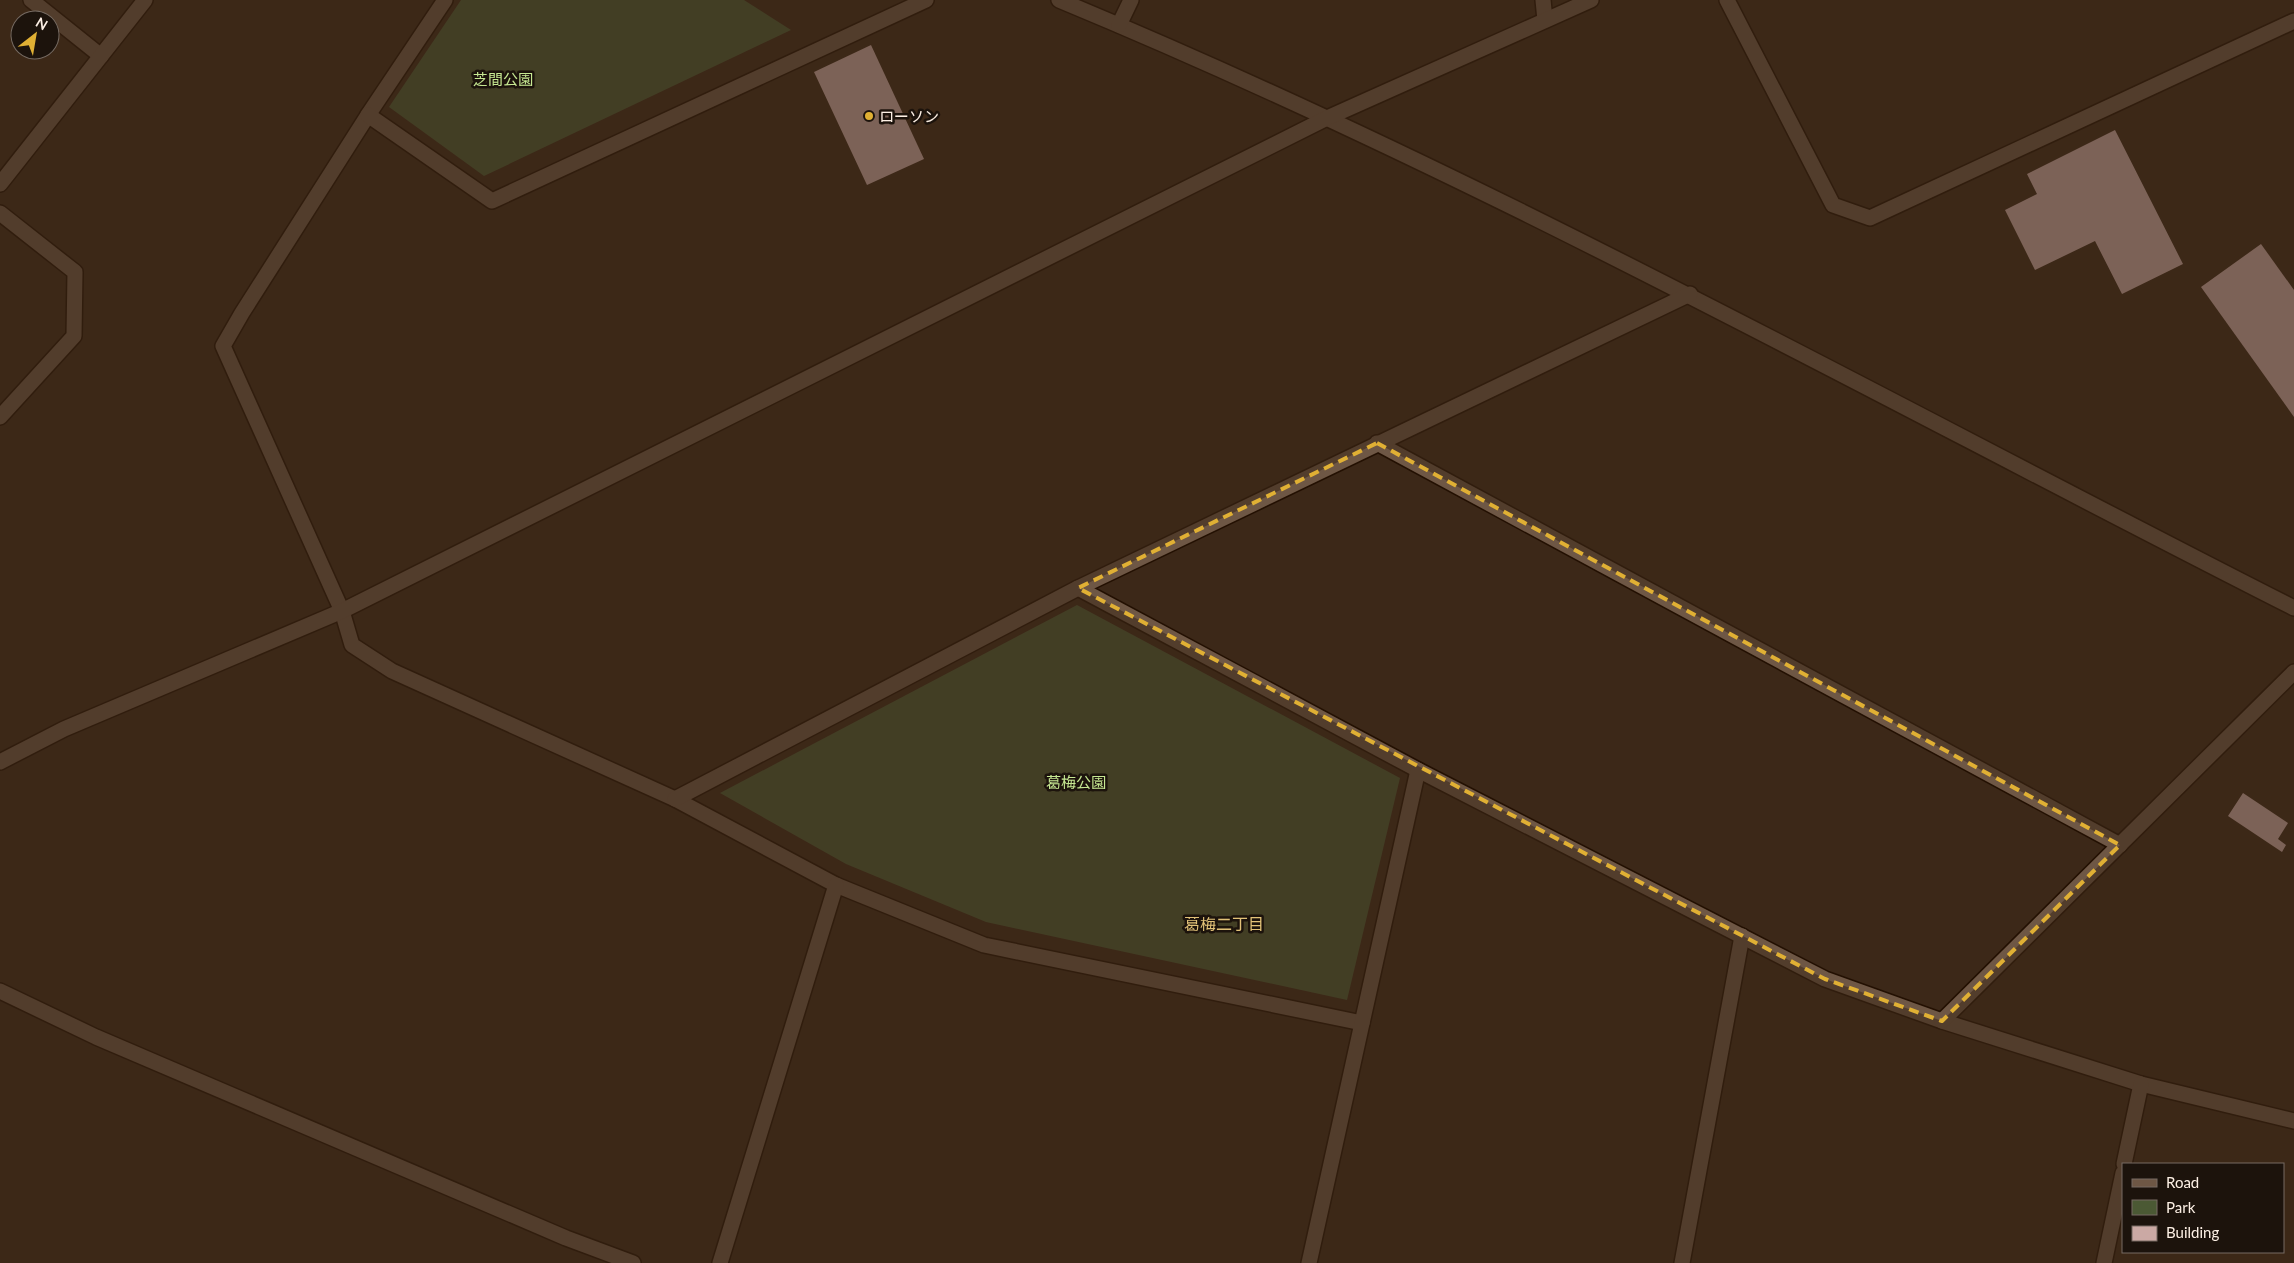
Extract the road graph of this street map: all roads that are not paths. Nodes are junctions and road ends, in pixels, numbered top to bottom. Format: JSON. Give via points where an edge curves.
{"nodes":[{"id":1,"x":31,"y":0,"type":"edge"},
{"id":2,"x":145,"y":0,"type":"edge"},
{"id":3,"x":445,"y":0,"type":"edge"},
{"id":4,"x":926,"y":0,"type":"edge"},
{"id":5,"x":1059,"y":0,"type":"edge"},
{"id":6,"x":1131,"y":0,"type":"edge"},
{"id":7,"x":1543,"y":0,"type":"edge"},
{"id":8,"x":1591,"y":0,"type":"edge"},
{"id":9,"x":1727,"y":0,"type":"edge"},
{"id":10,"x":1545,"y":20,"type":"junction"},
{"id":11,"x":2294,"y":21,"type":"edge"},
{"id":12,"x":1119,"y":25,"type":"junction"},
{"id":13,"x":101,"y":56,"type":"junction"},
{"id":14,"x":368,"y":115,"type":"junction"},
{"id":15,"x":1327,"y":118,"type":"junction"},
{"id":16,"x":0,"y":184,"type":"edge"},
{"id":17,"x":0,"y":213,"type":"edge"},
{"id":18,"x":1690,"y":294,"type":"junction"},
{"id":19,"x":0,"y":417,"type":"edge"},
{"id":20,"x":1376,"y":443,"type":"junction"},
{"id":21,"x":1078,"y":588,"type":"junction"},
{"id":22,"x":2294,"y":608,"type":"edge"},
{"id":23,"x":342,"y":612,"type":"junction"},
{"id":24,"x":2294,"y":672,"type":"edge"},
{"id":25,"x":0,"y":762,"type":"edge"},
{"id":26,"x":1418,"y":770,"type":"junction"},
{"id":27,"x":675,"y":799,"type":"junction"},
{"id":28,"x":2120,"y":845,"type":"junction"},
{"id":29,"x":836,"y":885,"type":"junction"},
{"id":30,"x":1742,"y":936,"type":"junction"},
{"id":31,"x":0,"y":991,"type":"edge"},
{"id":32,"x":1942,"y":1020,"type":"junction"},
{"id":33,"x":1362,"y":1023,"type":"junction"},
{"id":34,"x":2141,"y":1084,"type":"junction"},
{"id":35,"x":2294,"y":1121,"type":"edge"},
{"id":36,"x":2124,"y":1163,"type":"edge"},
{"id":37,"x":2122,"y":1178,"type":"edge"},
{"id":38,"x":633,"y":1263,"type":"edge"},
{"id":39,"x":720,"y":1263,"type":"edge"},
{"id":40,"x":1309,"y":1263,"type":"edge"},
{"id":41,"x":1682,"y":1263,"type":"edge"},
{"id":42,"x":2104,"y":1263,"type":"edge"}],
"edges":[{"from":1,"to":13,"type":"street"},
{"from":2,"to":13,"type":"street"},
{"from":3,"to":14,"type":"street"},
{"from":4,"to":14,"type":"street","via":[[492,201]]},
{"from":5,"to":12,"type":"street"},
{"from":6,"to":12,"type":"street"},
{"from":7,"to":10,"type":"street"},
{"from":8,"to":10,"type":"street"},
{"from":9,"to":11,"type":"street","via":[[1833,205],[1870,218]]},
{"from":10,"to":15,"type":"street"},
{"from":12,"to":15,"type":"street"},
{"from":13,"to":16,"type":"street"},
{"from":14,"to":23,"type":"street","via":[[223,346]]},
{"from":15,"to":18,"type":"street"},
{"from":15,"to":23,"type":"street"},
{"from":17,"to":19,"type":"street","via":[[75,272],[74,336]]},
{"from":18,"to":20,"type":"street"},
{"from":18,"to":22,"type":"street","via":[[2096,508]]},
{"from":20,"to":21,"type":"street"},
{"from":20,"to":28,"type":"street"},
{"from":21,"to":26,"type":"street"},
{"from":21,"to":27,"type":"street"},
{"from":23,"to":25,"type":"street","via":[[64,729]]},
{"from":23,"to":27,"type":"street","via":[[352,645],[392,671]]},
{"from":24,"to":28,"type":"street"},
{"from":26,"to":30,"type":"street"},
{"from":26,"to":33,"type":"street"},
{"from":27,"to":29,"type":"street"},
{"from":28,"to":32,"type":"street"},
{"from":29,"to":33,"type":"street","via":[[984,945]]},
{"from":29,"to":39,"type":"street"},
{"from":30,"to":32,"type":"street","via":[[1825,979]]},
{"from":30,"to":41,"type":"street"},
{"from":31,"to":38,"type":"street","via":[[114,1045],[566,1238]]},
{"from":32,"to":34,"type":"street"},
{"from":33,"to":40,"type":"street"},
{"from":34,"to":35,"type":"street"},
{"from":34,"to":36,"type":"street"},
{"from":37,"to":42,"type":"street"}]}
